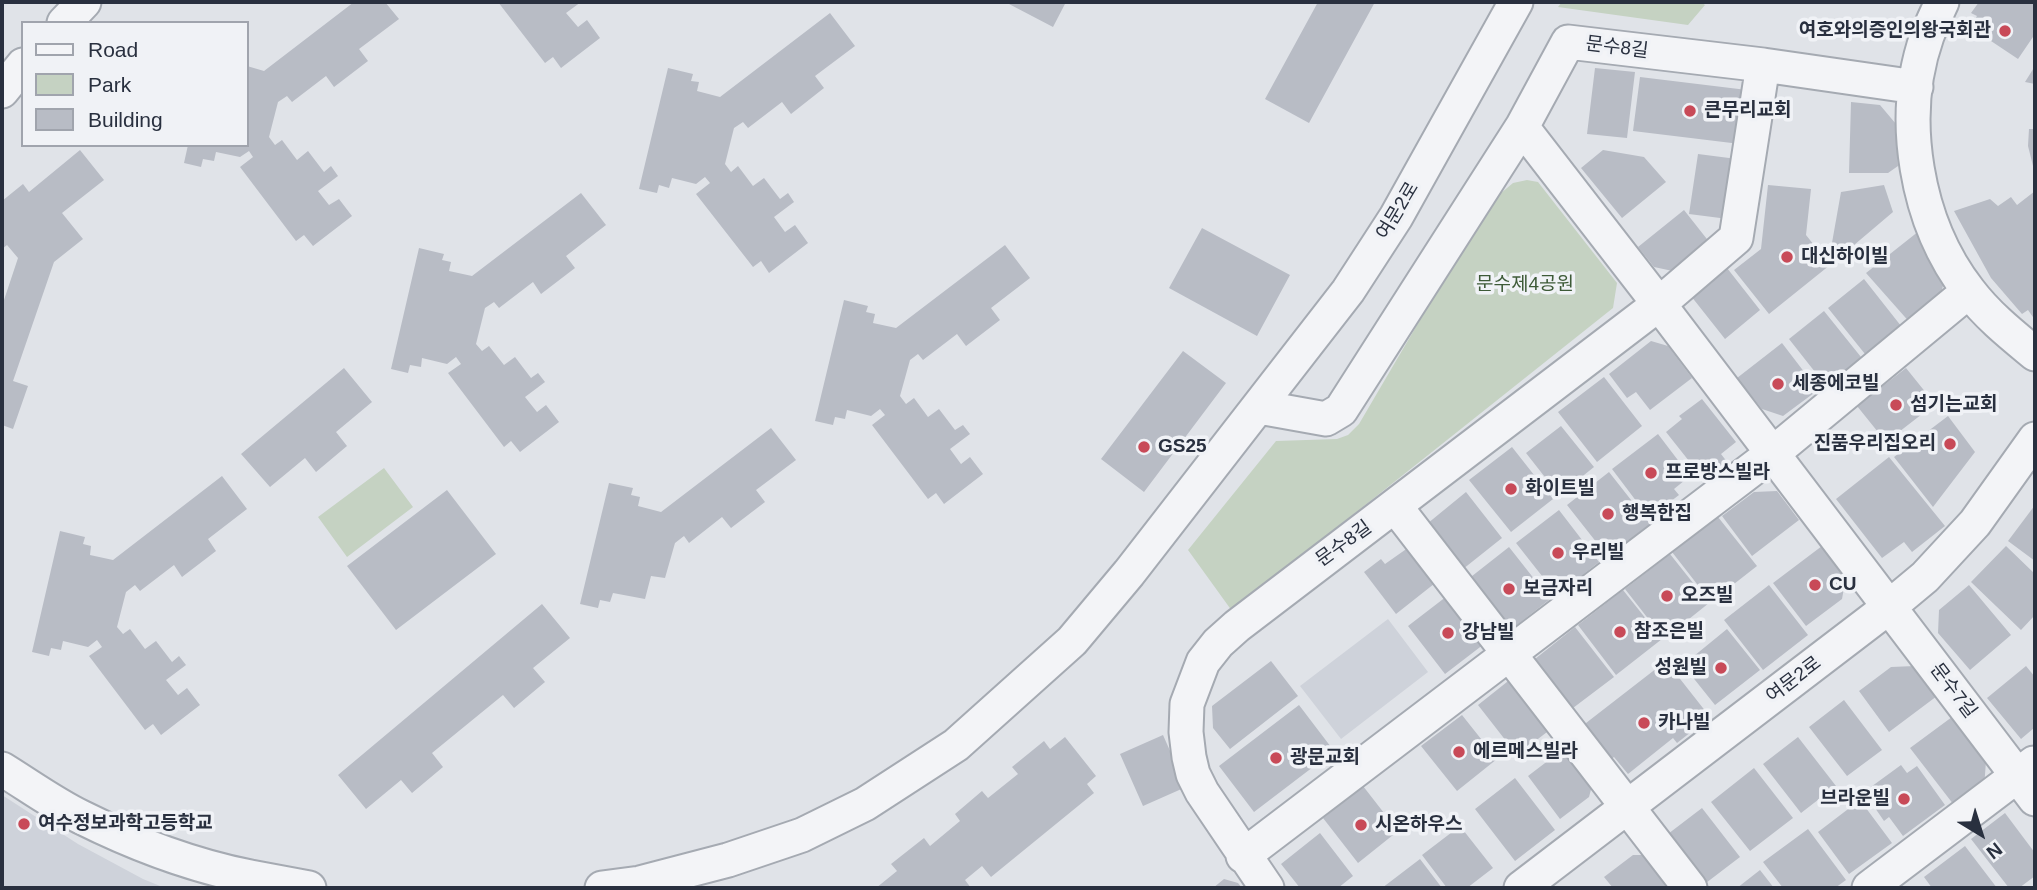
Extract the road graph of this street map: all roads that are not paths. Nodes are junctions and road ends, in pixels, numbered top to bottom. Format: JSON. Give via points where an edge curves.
{"nodes":[{"id":1,"x":84,"y":2,"type":"edge"},
{"id":2,"x":1516,"y":2,"type":"edge"},
{"id":3,"x":1941,"y":2,"type":"edge"},
{"id":4,"x":66,"y":21,"type":"edge"},
{"id":5,"x":1763,"y":65,"type":"junction"},
{"id":6,"x":21,"y":67,"type":"edge"},
{"id":7,"x":1916,"y":87,"type":"junction"},
{"id":8,"x":2,"y":90,"type":"edge"},
{"id":9,"x":1522,"y":127,"type":"junction"},
{"id":10,"x":1969,"y":291,"type":"junction"},
{"id":11,"x":1659,"y":304,"type":"junction"},
{"id":12,"x":2035,"y":354,"type":"edge"},
{"id":13,"x":1259,"y":408,"type":"junction"},
{"id":14,"x":2035,"y":439,"type":"edge"},
{"id":15,"x":1772,"y":454,"type":"junction"},
{"id":16,"x":1395,"y":506,"type":"junction"},
{"id":17,"x":1889,"y":607,"type":"junction"},
{"id":18,"x":1509,"y":654,"type":"junction"},
{"id":19,"x":2,"y":769,"type":"edge"},
{"id":20,"x":2029,"y":779,"type":"edge"},
{"id":21,"x":1627,"y":807,"type":"junction"},
{"id":22,"x":1243,"y":856,"type":"junction"},
{"id":23,"x":249,"y":883,"type":"edge"},
{"id":24,"x":309,"y":888,"type":"edge"},
{"id":25,"x":602,"y":888,"type":"edge"},
{"id":26,"x":1267,"y":888,"type":"edge"},
{"id":27,"x":1521,"y":888,"type":"edge"},
{"id":28,"x":1690,"y":888,"type":"edge"},
{"id":29,"x":1869,"y":888,"type":"edge"}],
"edges":[{"from":1,"to":4,"type":"street"},
{"from":2,"to":13,"type":"street","name":"여문2로","via":[[1396,217],[1348,291]]},
{"from":3,"to":7,"type":"street","via":[[1926,38]]},
{"from":5,"to":7,"type":"street","name":"문수8길"},
{"from":5,"to":9,"type":"street","name":"문수8길","via":[[1568,42]]},
{"from":5,"to":11,"type":"street","name":"문수8길","via":[[1737,238]]},
{"from":6,"to":8,"type":"street"},
{"from":7,"to":10,"type":"street","via":[[1913,136],[1918,177],[1946,256]]},
{"from":9,"to":11,"type":"street"},
{"from":9,"to":13,"type":"street","name":"문수8길","via":[[1341,410],[1326,419]]},
{"from":10,"to":12,"type":"street"},
{"from":10,"to":15,"type":"street"},
{"from":11,"to":15,"type":"street","name":"문수7길"},
{"from":11,"to":16,"type":"street","name":"문수8길"},
{"from":13,"to":25,"type":"street","name":"여문2로","via":[[1072,641],[956,745],[865,804],[802,835],[728,860]]},
{"from":14,"to":17,"type":"street","name":"여문2로","via":[[1975,523],[1925,577]]},
{"from":15,"to":17,"type":"street","name":"문수7길"},
{"from":15,"to":18,"type":"street"},
{"from":16,"to":18,"type":"street"},
{"from":16,"to":22,"type":"street","name":"문수8길","via":[[1237,626],[1203,662],[1193,684],[1186,732],[1193,774]]},
{"from":17,"to":20,"type":"street","name":"문수7길"},
{"from":17,"to":21,"type":"street","name":"여문2로"},
{"from":18,"to":21,"type":"street"},
{"from":18,"to":22,"type":"street"},
{"from":19,"to":23,"type":"street","via":[[78,816],[148,848]]},
{"from":20,"to":29,"type":"street","name":"문수7길"},
{"from":21,"to":27,"type":"street","name":"여문2로"},
{"from":21,"to":28,"type":"street"},
{"from":22,"to":26,"type":"street","name":"문수8길"},
{"from":23,"to":24,"type":"street"}]}
